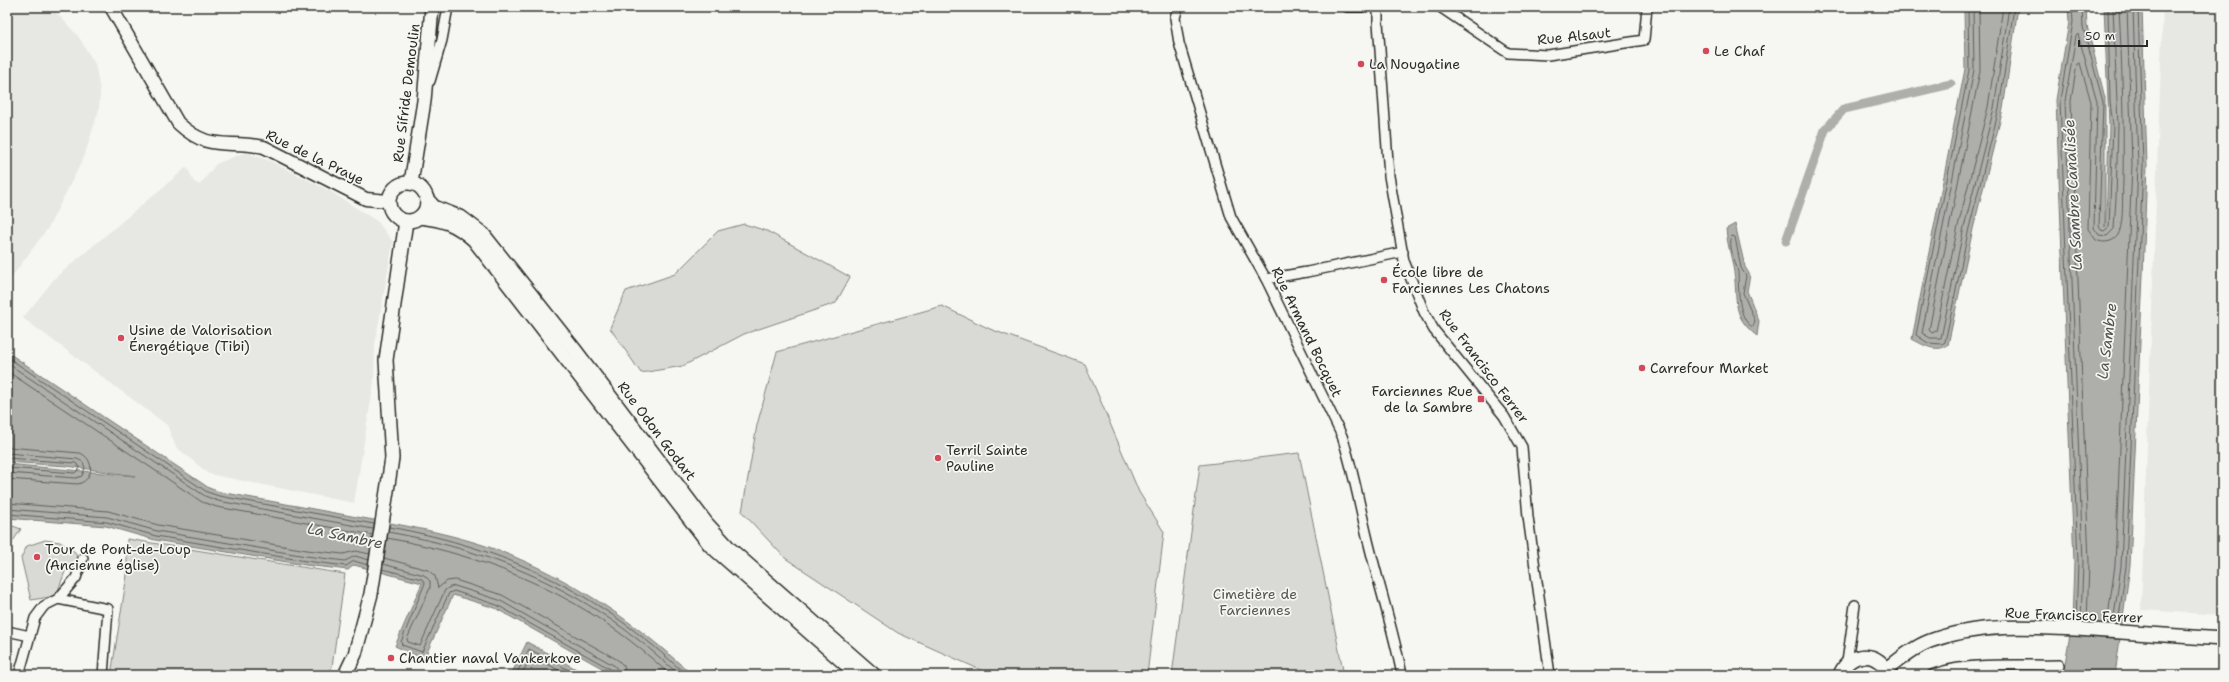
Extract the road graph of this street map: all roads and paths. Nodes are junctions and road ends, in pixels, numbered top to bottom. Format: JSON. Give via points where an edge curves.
{"nodes":[{"id":1,"x":111,"y":7,"type":"edge"},
{"id":2,"x":432,"y":7,"type":"edge"},
{"id":3,"x":448,"y":7,"type":"edge"},
{"id":4,"x":1178,"y":7,"type":"edge"},
{"id":5,"x":1347,"y":7,"type":"edge"},
{"id":6,"x":1362,"y":7,"type":"edge"},
{"id":7,"x":1378,"y":7,"type":"edge"},
{"id":8,"x":1440,"y":7,"type":"edge"},
{"id":9,"x":1646,"y":7,"type":"edge"},
{"id":10,"x":424,"y":101,"type":"junction"},
{"id":11,"x":411,"y":183,"type":"junction"},
{"id":12,"x":427,"y":199,"type":"junction"},
{"id":13,"x":388,"y":201,"type":"junction"},
{"id":14,"x":420,"y":217,"type":"junction"},
{"id":15,"x":406,"y":221,"type":"junction"},
{"id":16,"x":1403,"y":252,"type":"junction"},
{"id":17,"x":1266,"y":279,"type":"junction"},
{"id":18,"x":83,"y":558,"type":"dead end"},
{"id":19,"x":58,"y":599,"type":"junction"},
{"id":20,"x":1855,"y":605,"type":"dead end"},
{"id":21,"x":7,"y":631,"type":"edge"},
{"id":22,"x":30,"y":636,"type":"junction"},
{"id":23,"x":2222,"y":639,"type":"edge"},
{"id":24,"x":1848,"y":662,"type":"junction"},
{"id":25,"x":2059,"y":665,"type":"dead end"},
{"id":26,"x":1888,"y":672,"type":"edge"},
{"id":27,"x":20,"y":675,"type":"edge"},
{"id":28,"x":103,"y":675,"type":"edge"},
{"id":29,"x":345,"y":675,"type":"edge"},
{"id":30,"x":858,"y":675,"type":"edge"},
{"id":31,"x":874,"y":675,"type":"edge"},
{"id":32,"x":1402,"y":675,"type":"edge"},
{"id":33,"x":1550,"y":675,"type":"edge"},
{"id":34,"x":1840,"y":675,"type":"edge"},
{"id":35,"x":1932,"y":675,"type":"edge"}],
"edges":[{"from":1,"to":13,"type":"street","name":"Rue de la Praye","via":[[178,123],[191,135],[204,142],[264,147],[366,199]]},
{"from":2,"to":10,"type":"main road","name":"Rue Sifride Demoulin"},
{"from":3,"to":10,"type":"street","via":[[442,40]]},
{"from":4,"to":17,"type":"street","name":"Rue Armand Bocquet","via":[[1175,18],[1180,43],[1231,217]]},
{"from":5,"to":6,"type":"street"},
{"from":7,"to":16,"type":"street","name":"Rue Francisco Ferrer","via":[[1389,176]]},
{"from":8,"to":9,"type":"street","name":"Rue Alsaut","via":[[1508,53],[1548,55],[1644,40]]},
{"from":10,"to":11,"type":"main road","name":"Rue Sifride Demoulin"},
{"from":11,"to":12,"type":"main road","name":"Rue Sifride Demoulin","via":[[422,189]]},
{"from":11,"to":13,"type":"main road","name":"Rue Sifride Demoulin","via":[[396,186]]},
{"from":12,"to":14,"type":"main road","via":[[425,212]]},
{"from":12,"to":31,"type":"main road","name":"Rue Odon Godart","via":[[434,207],[462,218],[483,234],[707,524],[730,549]]},
{"from":13,"to":15,"type":"main road","via":[[395,217]]},
{"from":14,"to":15,"type":"main road"},
{"from":14,"to":30,"type":"main road","name":"Rue Odon Godart","via":[[443,220],[459,227],[474,240],[710,544]]},
{"from":15,"to":29,"type":"main road","via":[[386,360],[392,458],[371,594],[355,654]]},
{"from":16,"to":17,"type":"street"},
{"from":16,"to":33,"type":"street","name":"Rue Francisco Ferrer","via":[[1424,312],[1434,330],[1504,416],[1522,447],[1528,517]]},
{"from":17,"to":32,"type":"street","name":"Rue Armand Bocquet","via":[[1342,436],[1351,462]]},
{"from":18,"to":19,"type":"street","via":[[76,578]]},
{"from":19,"to":22,"type":"street","via":[[44,606],[35,618]]},
{"from":19,"to":28,"type":"street","via":[[108,609]]},
{"from":20,"to":24,"type":"street"},
{"from":21,"to":22,"type":"street"},
{"from":22,"to":27,"type":"street"},
{"from":23,"to":26,"type":"main road","name":"Rue Francisco Ferrer","via":[[2045,628],[1995,628],[1929,641],[1912,650]]},
{"from":24,"to":26,"type":"main road","via":[[1854,658],[1869,656],[1882,663]]},
{"from":24,"to":34,"type":"main road"},
{"from":25,"to":35,"type":"street","via":[[1961,668],[1943,670]]}]}
